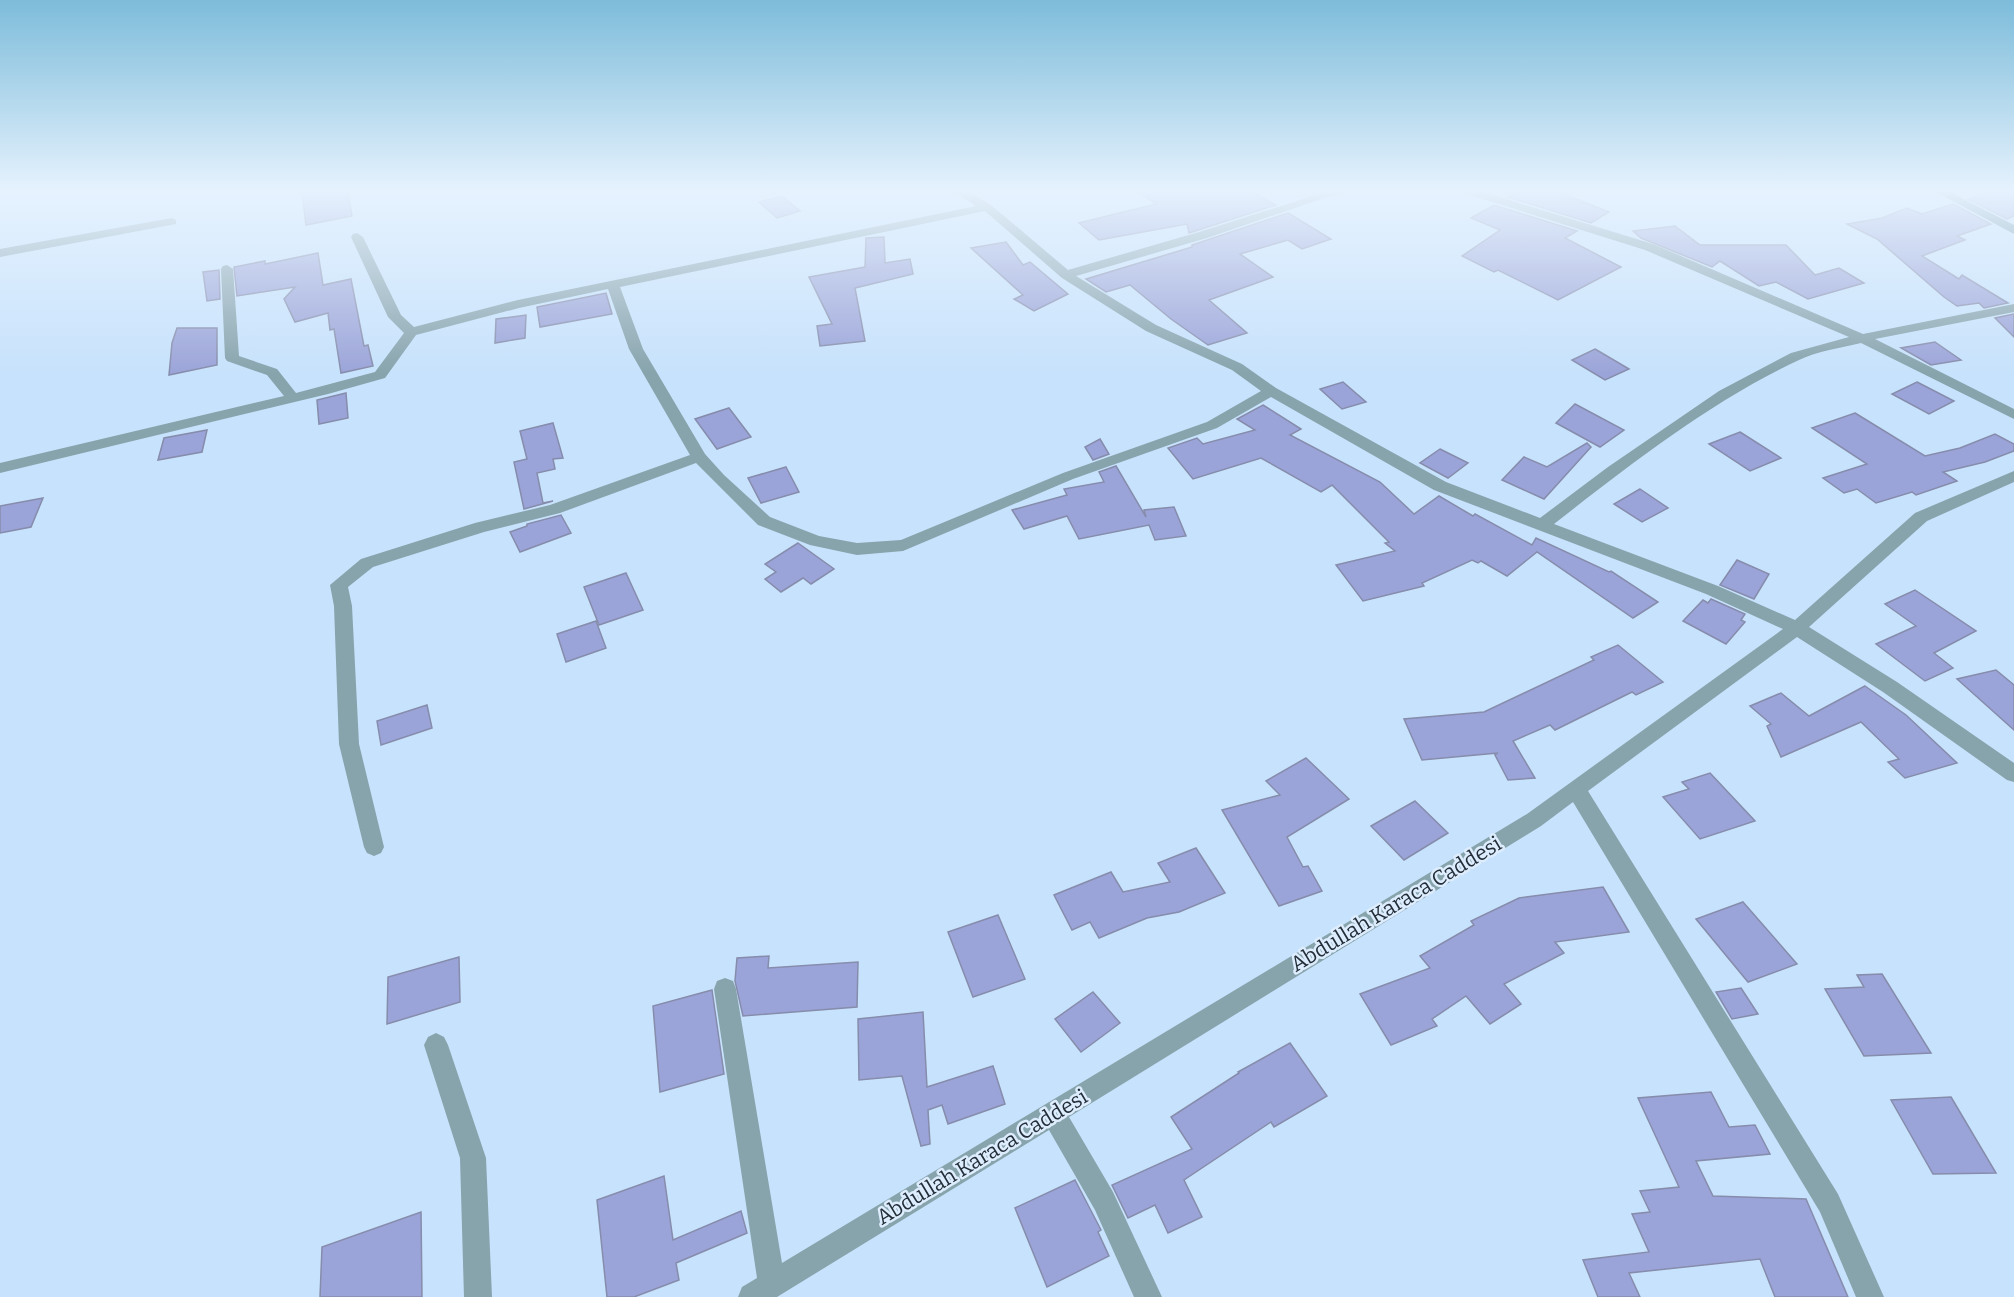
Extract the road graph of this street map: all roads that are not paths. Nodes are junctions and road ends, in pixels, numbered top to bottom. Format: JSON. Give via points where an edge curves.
{"nodes":[{"id":1,"x":364,"y":253,"type":"edge"},
{"id":2,"x":769,"y":253,"type":"edge"},
{"id":3,"x":1040,"y":253,"type":"edge"},
{"id":4,"x":1139,"y":253,"type":"edge"},
{"id":5,"x":1660,"y":253,"type":"edge"},
{"id":6,"x":227,"y":269,"type":"dead end"},
{"id":7,"x":1066,"y":275,"type":"junction"},
{"id":8,"x":613,"y":285,"type":"junction"},
{"id":9,"x":2014,"y":308,"type":"edge"},
{"id":10,"x":411,"y":332,"type":"junction"},
{"id":11,"x":1862,"y":338,"type":"junction"},
{"id":12,"x":1271,"y":391,"type":"junction"},
{"id":13,"x":292,"y":397,"type":"junction"},
{"id":14,"x":2014,"y":415,"type":"edge"},
{"id":15,"x":699,"y":457,"type":"junction"},
{"id":16,"x":0,"y":468,"type":"edge"},
{"id":17,"x":2014,"y":476,"type":"edge"},
{"id":18,"x":1541,"y":526,"type":"junction"},
{"id":19,"x":1797,"y":628,"type":"junction"},
{"id":20,"x":2014,"y":774,"type":"edge"},
{"id":21,"x":1576,"y":789,"type":"junction"},
{"id":22,"x":374,"y":847,"type":"dead end"},
{"id":23,"x":725,"y":988,"type":"dead end"},
{"id":24,"x":436,"y":1045,"type":"dead end"},
{"id":25,"x":1053,"y":1113,"type":"junction"},
{"id":26,"x":762,"y":1291,"type":"edge"},
{"id":27,"x":478,"y":1297,"type":"edge"},
{"id":28,"x":1148,"y":1297,"type":"edge"},
{"id":29,"x":1870,"y":1297,"type":"edge"}],
"edges":[{"from":1,"to":10,"type":"street","via":[[395,317]]},
{"from":2,"to":8,"type":"street"},
{"from":3,"to":7,"type":"street"},
{"from":4,"to":7,"type":"street"},
{"from":5,"to":11,"type":"street"},
{"from":6,"to":13,"type":"street","via":[[232,358],[272,372]]},
{"from":7,"to":12,"type":"street","via":[[1151,328],[1237,367]]},
{"from":8,"to":10,"type":"street","via":[[518,304]]},
{"from":8,"to":15,"type":"street","via":[[636,349]]},
{"from":9,"to":11,"type":"street"},
{"from":10,"to":13,"type":"street","via":[[380,375]]},
{"from":11,"to":14,"type":"street"},
{"from":11,"to":18,"type":"street","via":[[1796,356],[1724,394],[1613,470]]},
{"from":12,"to":15,"type":"street","via":[[1212,425],[1068,476],[903,545],[857,549],[816,541],[764,521]]},
{"from":12,"to":18,"type":"street","via":[[1440,486]]},
{"from":13,"to":16,"type":"street"},
{"from":15,"to":22,"type":"street","via":[[554,509],[367,563],[339,585],[349,744]]},
{"from":17,"to":19,"type":"street","name":"Abdullah Karaca Caddesi","via":[[1921,517]]},
{"from":18,"to":19,"type":"street","via":[[1712,590]]},
{"from":19,"to":20,"type":"street"},
{"from":19,"to":21,"type":"street","name":"Abdullah Karaca Caddesi"},
{"from":21,"to":25,"type":"street","name":"Abdullah Karaca Caddesi","via":[[1534,820]]},
{"from":21,"to":29,"type":"street","via":[[1829,1203]]},
{"from":23,"to":26,"type":"street"},
{"from":24,"to":27,"type":"street","via":[[473,1158]]},
{"from":25,"to":26,"type":"street","name":"Abdullah Karaca Caddesi"},
{"from":25,"to":28,"type":"street","via":[[1104,1201]]}]}
